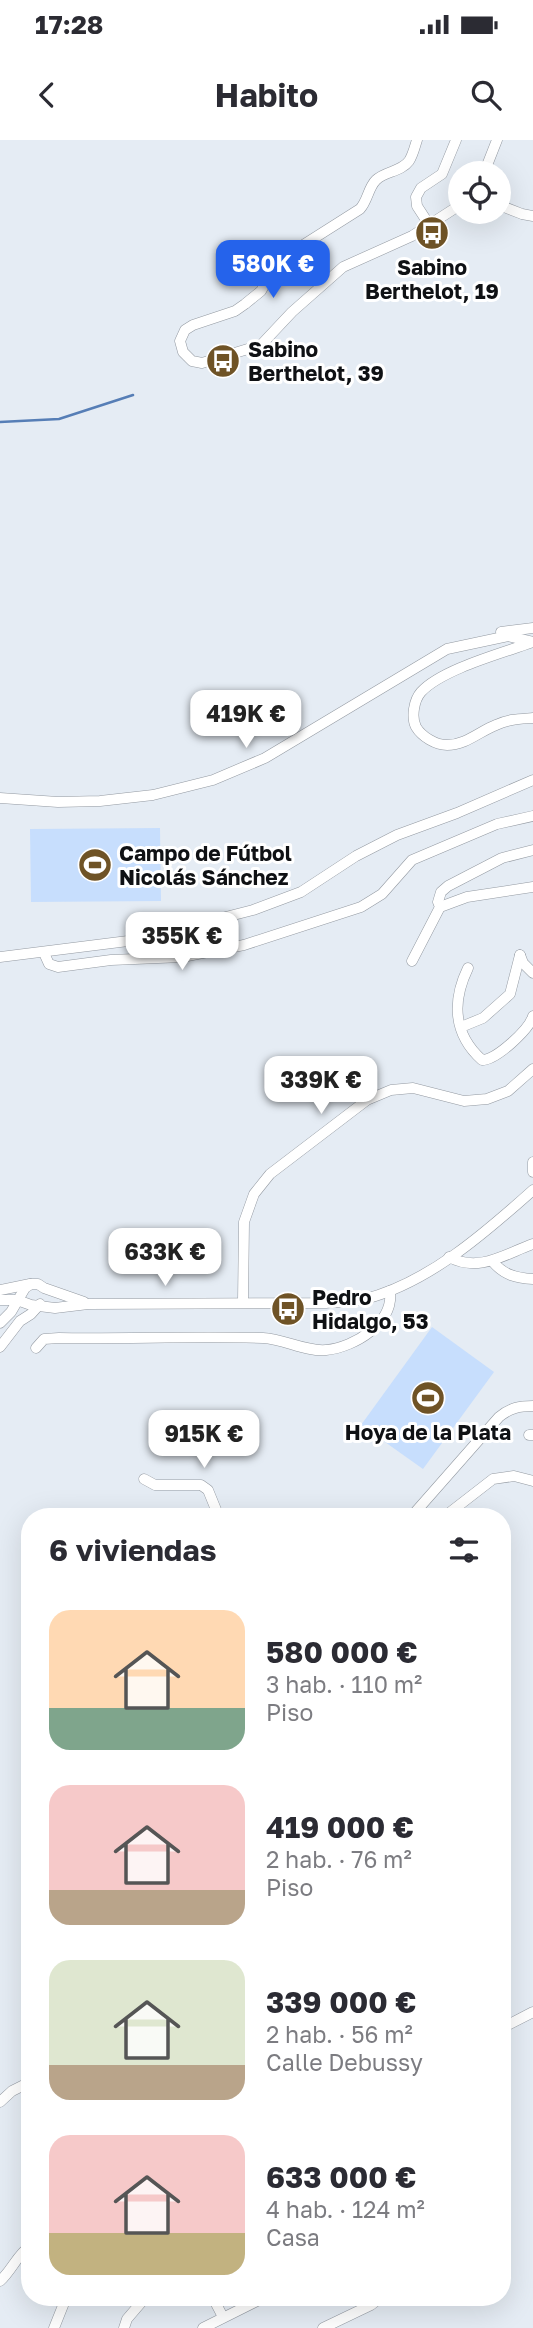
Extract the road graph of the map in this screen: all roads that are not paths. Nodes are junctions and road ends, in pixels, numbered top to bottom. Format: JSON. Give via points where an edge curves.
{"nodes":[{"id":1,"x":418,"y":140,"type":"edge"},
{"id":2,"x":456,"y":140,"type":"edge"},
{"id":3,"x":497,"y":140,"type":"edge"},
{"id":4,"x":489,"y":161,"type":"edge"},
{"id":5,"x":511,"y":210,"type":"edge"},
{"id":6,"x":448,"y":213,"type":"edge"},
{"id":7,"x":533,"y":216,"type":"edge"},
{"id":8,"x":430,"y":226,"type":"junction"},
{"id":9,"x":533,"y":628,"type":"edge"},
{"id":10,"x":496,"y":637,"type":"junction"},
{"id":11,"x":517,"y":638,"type":"junction"},
{"id":12,"x":533,"y":642,"type":"edge"},
{"id":13,"x":468,"y":643,"type":"junction"},
{"id":14,"x":503,"y":647,"type":"junction"},
{"id":15,"x":480,"y":661,"type":"junction"},
{"id":16,"x":533,"y":718,"type":"edge"},
{"id":17,"x":533,"y":780,"type":"edge"},
{"id":18,"x":0,"y":798,"type":"edge"},
{"id":19,"x":533,"y":816,"type":"edge"},
{"id":20,"x":533,"y":850,"type":"edge"},
{"id":21,"x":533,"y":887,"type":"edge"},
{"id":22,"x":440,"y":907,"type":"junction"},
{"id":23,"x":533,"y":952,"type":"edge"},
{"id":24,"x":44,"y":953,"type":"junction"},
{"id":25,"x":520,"y":955,"type":"junction"},
{"id":26,"x":0,"y":957,"type":"edge"},
{"id":27,"x":412,"y":961,"type":"dead end"},
{"id":28,"x":533,"y":965,"type":"edge"},
{"id":29,"x":468,"y":968,"type":"dead end"},
{"id":30,"x":533,"y":973,"type":"edge"},
{"id":31,"x":533,"y":1016,"type":"edge"},
{"id":32,"x":461,"y":1027,"type":"junction"},
{"id":33,"x":533,"y":1069,"type":"edge"},
{"id":34,"x":533,"y":1162,"type":"edge"},
{"id":35,"x":533,"y":1172,"type":"edge"},
{"id":36,"x":533,"y":1190,"type":"edge"},
{"id":37,"x":533,"y":1244,"type":"edge"},
{"id":38,"x":449,"y":1257,"type":"junction"},
{"id":39,"x":493,"y":1262,"type":"junction"},
{"id":40,"x":533,"y":1279,"type":"edge"},
{"id":41,"x":31,"y":1284,"type":"junction"},
{"id":42,"x":44,"y":1288,"type":"junction"},
{"id":43,"x":0,"y":1290,"type":"edge"},
{"id":44,"x":390,"y":1291,"type":"junction"},
{"id":45,"x":23,"y":1299,"type":"junction"},
{"id":46,"x":0,"y":1300,"type":"edge"},
{"id":47,"x":243,"y":1302,"type":"junction"},
{"id":48,"x":88,"y":1304,"type":"junction"},
{"id":49,"x":39,"y":1305,"type":"junction"},
{"id":50,"x":0,"y":1323,"type":"edge"},
{"id":51,"x":0,"y":1347,"type":"edge"},
{"id":52,"x":36,"y":1348,"type":"dead end"},
{"id":53,"x":533,"y":1406,"type":"edge"},
{"id":54,"x":144,"y":1479,"type":"dead end"},
{"id":55,"x":533,"y":1481,"type":"edge"},
{"id":56,"x":215,"y":1508,"type":"edge"},
{"id":57,"x":419,"y":1508,"type":"edge"},
{"id":58,"x":456,"y":1508,"type":"edge"},
{"id":59,"x":533,"y":2012,"type":"edge"},
{"id":60,"x":511,"y":2023,"type":"edge"},
{"id":61,"x":21,"y":2086,"type":"edge"},
{"id":62,"x":0,"y":2102,"type":"edge"},
{"id":63,"x":21,"y":2254,"type":"edge"},
{"id":64,"x":0,"y":2281,"type":"edge"},
{"id":65,"x":63,"y":2306,"type":"edge"},
{"id":66,"x":138,"y":2306,"type":"edge"},
{"id":67,"x":217,"y":2306,"type":"edge"},
{"id":68,"x":246,"y":2306,"type":"edge"},
{"id":69,"x":369,"y":2306,"type":"edge"},
{"id":70,"x":223,"y":2317,"type":"junction"},
{"id":71,"x":54,"y":2328,"type":"edge"},
{"id":72,"x":124,"y":2328,"type":"edge"},
{"id":73,"x":203,"y":2328,"type":"edge"},
{"id":74,"x":323,"y":2328,"type":"edge"}],
"edges":[{"from":1,"to":8,"type":"street","via":[[402,167],[371,185],[360,209],[278,261],[261,291],[235,311],[185,330],[180,341],[183,352],[202,363],[261,345],[343,267]]},
{"from":2,"to":8,"type":"street","via":[[442,174],[416,197]]},
{"from":3,"to":4,"type":"street"},
{"from":5,"to":7,"type":"street"},
{"from":6,"to":8,"type":"street"},
{"from":9,"to":11,"type":"street"},
{"from":9,"to":13,"type":"street","via":[[489,633]]},
{"from":10,"to":11,"type":"street"},
{"from":10,"to":13,"type":"street"},
{"from":10,"to":14,"type":"street"},
{"from":11,"to":12,"type":"street"},
{"from":11,"to":14,"type":"street"},
{"from":12,"to":15,"type":"street"},
{"from":13,"to":18,"type":"street","via":[[447,649],[265,758],[213,780],[100,802]]},
{"from":14,"to":15,"type":"street"},
{"from":15,"to":16,"type":"street","via":[[434,681],[419,694],[413,711],[416,727],[428,740],[447,745],[464,742],[497,724]]},
{"from":17,"to":24,"type":"street","via":[[397,835],[301,892],[253,910],[136,940]]},
{"from":19,"to":24,"type":"street","via":[[496,824],[412,860],[382,894],[361,907],[244,945],[182,957],[58,967],[49,964]]},
{"from":20,"to":22,"type":"street","via":[[502,858],[448,886],[441,892]]},
{"from":21,"to":22,"type":"street","via":[[467,897]]},
{"from":22,"to":27,"type":"street"},
{"from":23,"to":25,"type":"street"},
{"from":24,"to":26,"type":"street"},
{"from":25,"to":28,"type":"street"},
{"from":25,"to":30,"type":"street"},
{"from":25,"to":32,"type":"street","via":[[510,994],[483,1018]]},
{"from":29,"to":32,"type":"street","via":[[457,995]]},
{"from":31,"to":32,"type":"street","via":[[519,1036],[487,1060],[474,1053]]},
{"from":33,"to":47,"type":"street","via":[[508,1091],[487,1099],[464,1101],[413,1088],[391,1090],[367,1100],[270,1174],[254,1194],[244,1222]]},
{"from":34,"to":35,"type":"street"},
{"from":36,"to":38,"type":"street"},
{"from":37,"to":39,"type":"street"},
{"from":38,"to":39,"type":"street","via":[[459,1262]]},
{"from":38,"to":44,"type":"street"},
{"from":39,"to":40,"type":"street","via":[[514,1278]]},
{"from":41,"to":42,"type":"street"},
{"from":41,"to":43,"type":"street"},
{"from":41,"to":45,"type":"street"},
{"from":42,"to":48,"type":"street"},
{"from":42,"to":49,"type":"street","via":[[46,1296]]},
{"from":44,"to":47,"type":"street","via":[[327,1303]]},
{"from":44,"to":52,"type":"street","via":[[391,1303],[378,1324],[363,1337],[324,1351],[266,1338],[59,1338],[44,1339]]},
{"from":45,"to":46,"type":"street"},
{"from":45,"to":49,"type":"street"},
{"from":45,"to":50,"type":"street"},
{"from":47,"to":48,"type":"street"},
{"from":48,"to":49,"type":"street"},
{"from":49,"to":51,"type":"street"},
{"from":53,"to":57,"type":"street","via":[[519,1406],[499,1417]]},
{"from":54,"to":56,"type":"street","via":[[155,1485],[201,1485]]},
{"from":55,"to":58,"type":"street","via":[[514,1476],[493,1479]]},
{"from":59,"to":60,"type":"street"},
{"from":61,"to":62,"type":"street"},
{"from":63,"to":64,"type":"street"},
{"from":65,"to":71,"type":"street"},
{"from":66,"to":72,"type":"street"},
{"from":67,"to":70,"type":"street"},
{"from":68,"to":70,"type":"street"},
{"from":69,"to":74,"type":"street"},
{"from":70,"to":73,"type":"street"}]}
